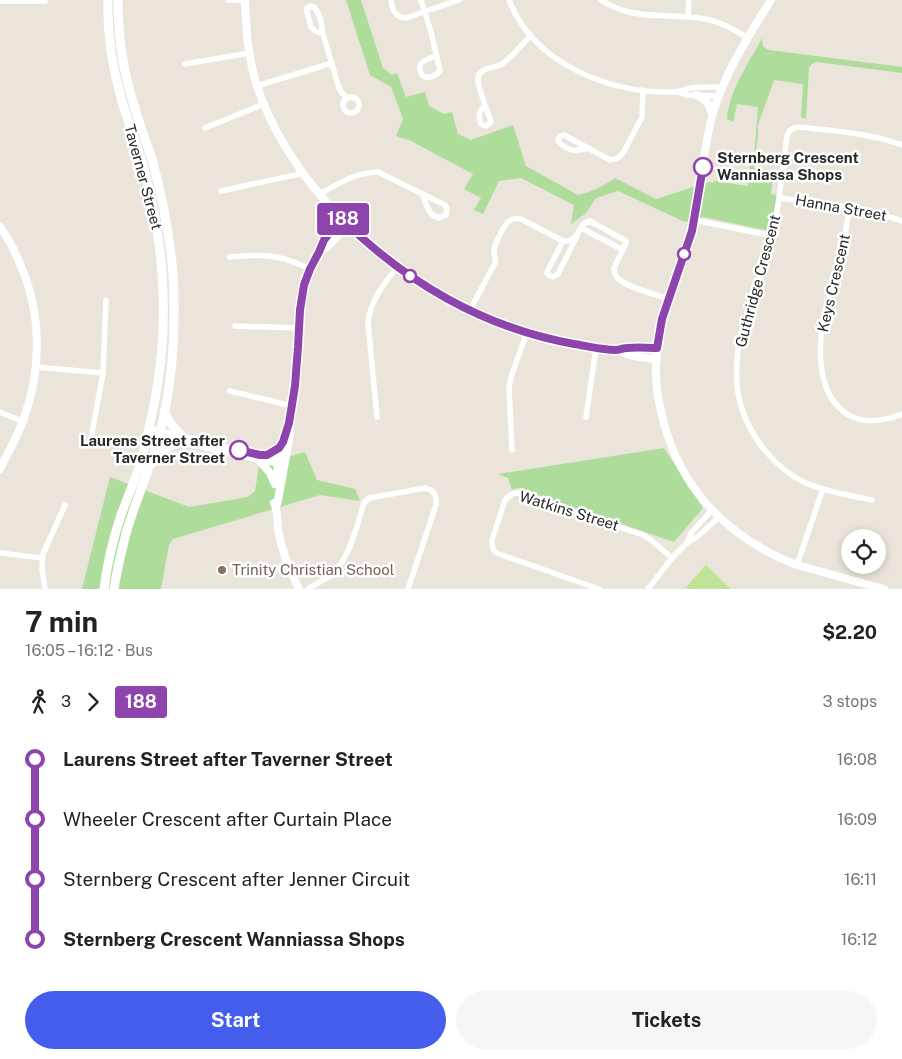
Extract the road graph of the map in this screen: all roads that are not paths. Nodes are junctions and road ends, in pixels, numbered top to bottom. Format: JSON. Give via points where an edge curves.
{"nodes":[{"id":1,"x":108,"y":0,"type":"edge"},
{"id":2,"x":118,"y":0,"type":"edge"},
{"id":3,"x":228,"y":0,"type":"edge"},
{"id":4,"x":245,"y":0,"type":"edge"},
{"id":5,"x":391,"y":0,"type":"edge"},
{"id":6,"x":421,"y":0,"type":"edge"},
{"id":7,"x":459,"y":0,"type":"edge"},
{"id":8,"x":509,"y":0,"type":"edge"},
{"id":9,"x":601,"y":0,"type":"edge"},
{"id":10,"x":690,"y":0,"type":"edge"},
{"id":11,"x":771,"y":0,"type":"edge"},
{"id":12,"x":0,"y":1,"type":"edge"},
{"id":13,"x":45,"y":1,"type":"dead end"},
{"id":14,"x":425,"y":10,"type":"junction"},
{"id":15,"x":688,"y":16,"type":"junction"},
{"id":16,"x":323,"y":34,"type":"dead end"},
{"id":17,"x":531,"y":35,"type":"junction"},
{"id":18,"x":748,"y":38,"type":"junction"},
{"id":19,"x":249,"y":53,"type":"junction"},
{"id":20,"x":437,"y":56,"type":"dead end"},
{"id":21,"x":332,"y":63,"type":"junction"},
{"id":22,"x":185,"y":64,"type":"dead end"},
{"id":23,"x":257,"y":86,"type":"junction"},
{"id":24,"x":722,"y":87,"type":"junction"},
{"id":25,"x":644,"y":90,"type":"junction"},
{"id":26,"x":678,"y":92,"type":"junction"},
{"id":27,"x":696,"y":95,"type":"junction"},
{"id":28,"x":718,"y":96,"type":"junction"},
{"id":29,"x":347,"y":98,"type":"dead end"},
{"id":30,"x":264,"y":104,"type":"junction"},
{"id":31,"x":485,"y":105,"type":"dead end"},
{"id":32,"x":712,"y":114,"type":"junction"},
{"id":33,"x":205,"y":128,"type":"dead end"},
{"id":34,"x":902,"y":145,"type":"edge"},
{"id":35,"x":588,"y":148,"type":"junction"},
{"id":36,"x":304,"y":173,"type":"junction"},
{"id":37,"x":221,"y":191,"type":"dead end"},
{"id":38,"x":320,"y":194,"type":"junction"},
{"id":39,"x":423,"y":196,"type":"junction"},
{"id":40,"x":779,"y":198,"type":"junction"},
{"id":41,"x":849,"y":207,"type":"junction"},
{"id":42,"x":341,"y":218,"type":"junction"},
{"id":43,"x":694,"y":220,"type":"junction"},
{"id":44,"x":902,"y":221,"type":"edge"},
{"id":45,"x":348,"y":225,"type":"junction"},
{"id":46,"x":0,"y":227,"type":"edge"},
{"id":47,"x":581,"y":228,"type":"junction"},
{"id":48,"x":578,"y":234,"type":"junction"},
{"id":49,"x":773,"y":236,"type":"junction"},
{"id":50,"x":563,"y":241,"type":"junction"},
{"id":51,"x":623,"y":250,"type":"junction"},
{"id":52,"x":319,"y":252,"type":"junction"},
{"id":53,"x":230,"y":256,"type":"dead end"},
{"id":54,"x":397,"y":267,"type":"junction"},
{"id":55,"x":310,"y":269,"type":"junction"},
{"id":56,"x":668,"y":299,"type":"junction"},
{"id":57,"x":106,"y":300,"type":"dead end"},
{"id":58,"x":470,"y":310,"type":"junction"},
{"id":59,"x":235,"y":326,"type":"dead end"},
{"id":60,"x":299,"y":328,"type":"junction"},
{"id":61,"x":527,"y":332,"type":"junction"},
{"id":62,"x":596,"y":348,"type":"junction"},
{"id":63,"x":657,"y":348,"type":"junction"},
{"id":64,"x":615,"y":350,"type":"junction"},
{"id":65,"x":657,"y":360,"type":"junction"},
{"id":66,"x":36,"y":367,"type":"junction"},
{"id":67,"x":103,"y":373,"type":"junction"},
{"id":68,"x":230,"y":391,"type":"dead end"},
{"id":69,"x":292,"y":406,"type":"junction"},
{"id":70,"x":0,"y":412,"type":"edge"},
{"id":71,"x":164,"y":412,"type":"junction"},
{"id":72,"x":902,"y":414,"type":"edge"},
{"id":73,"x":586,"y":417,"type":"dead end"},
{"id":74,"x":377,"y":418,"type":"dead end"},
{"id":75,"x":23,"y":422,"type":"junction"},
{"id":76,"x":289,"y":423,"type":"junction"},
{"id":77,"x":148,"y":431,"type":"junction"},
{"id":78,"x":159,"y":433,"type":"junction"},
{"id":79,"x":182,"y":439,"type":"junction"},
{"id":80,"x":283,"y":442,"type":"junction"},
{"id":81,"x":90,"y":444,"type":"dead end"},
{"id":82,"x":512,"y":450,"type":"dead end"},
{"id":83,"x":260,"y":458,"type":"junction"},
{"id":84,"x":282,"y":463,"type":"junction"},
{"id":85,"x":150,"y":467,"type":"junction"},
{"id":86,"x":0,"y":469,"type":"edge"},
{"id":87,"x":276,"y":486,"type":"junction"},
{"id":88,"x":823,"y":489,"type":"junction"},
{"id":89,"x":872,"y":500,"type":"dead end"},
{"id":90,"x":276,"y":502,"type":"junction"},
{"id":91,"x":65,"y":504,"type":"dead end"},
{"id":92,"x":712,"y":510,"type":"junction"},
{"id":93,"x":719,"y":518,"type":"junction"},
{"id":94,"x":696,"y":533,"type":"junction"},
{"id":95,"x":0,"y":553,"type":"edge"},
{"id":96,"x":42,"y":558,"type":"junction"},
{"id":97,"x":672,"y":558,"type":"junction"},
{"id":98,"x":798,"y":565,"type":"junction"},
{"id":99,"x":45,"y":589,"type":"edge"},
{"id":100,"x":104,"y":589,"type":"edge"},
{"id":101,"x":114,"y":589,"type":"edge"},
{"id":102,"x":299,"y":589,"type":"edge"},
{"id":103,"x":308,"y":589,"type":"edge"},
{"id":104,"x":408,"y":589,"type":"edge"},
{"id":105,"x":599,"y":589,"type":"edge"},
{"id":106,"x":648,"y":589,"type":"edge"},
{"id":107,"x":884,"y":589,"type":"edge"}],
"edges":[{"from":1,"to":77,"type":"main road","name":"Taverner Street","via":[[109,36],[120,96],[151,196],[161,260],[162,344]]},
{"from":2,"to":71,"type":"main road","name":"Taverner Street","via":[[124,63],[160,189],[171,257],[173,345]]},
{"from":3,"to":4,"type":"street"},
{"from":4,"to":19,"type":"street"},
{"from":5,"to":14,"type":"street","via":[[395,14],[400,17],[406,18]]},
{"from":6,"to":14,"type":"street"},
{"from":7,"to":14,"type":"street"},
{"from":8,"to":17,"type":"street"},
{"from":9,"to":15,"type":"street","via":[[640,14]]},
{"from":10,"to":15,"type":"street"},
{"from":11,"to":18,"type":"street"},
{"from":12,"to":13,"type":"street"},
{"from":14,"to":20,"type":"street"},
{"from":15,"to":18,"type":"street","via":[[718,22]]},
{"from":16,"to":21,"type":"street"},
{"from":17,"to":25,"type":"street","via":[[576,71],[603,82]]},
{"from":17,"to":31,"type":"street","via":[[500,65],[480,73],[478,81]]},
{"from":18,"to":24,"type":"street"},
{"from":19,"to":22,"type":"street"},
{"from":19,"to":23,"type":"street"},
{"from":21,"to":23,"type":"street"},
{"from":21,"to":29,"type":"street","via":[[339,88]]},
{"from":23,"to":30,"type":"street"},
{"from":24,"to":26,"type":"street","via":[[689,88]]},
{"from":24,"to":28,"type":"street"},
{"from":25,"to":26,"type":"street"},
{"from":25,"to":35,"type":"street","via":[[642,117],[624,153],[610,160]]},
{"from":26,"to":27,"type":"street"},
{"from":27,"to":28,"type":"street"},
{"from":27,"to":32,"type":"street","via":[[707,102]]},
{"from":28,"to":32,"type":"street"},
{"from":30,"to":33,"type":"street"},
{"from":30,"to":36,"type":"street","via":[[277,133]]},
{"from":32,"to":43,"type":"street"},
{"from":34,"to":40,"type":"street","name":"Guthridge Crescent","via":[[875,137],[796,127],[787,136]]},
{"from":35,"to":35,"type":"street","via":[[574,151],[560,144],[558,138],[564,135]]},
{"from":36,"to":37,"type":"street"},
{"from":36,"to":38,"type":"street"},
{"from":38,"to":39,"type":"street","via":[[348,179],[378,172]]},
{"from":38,"to":42,"type":"street"},
{"from":39,"to":39,"type":"street","via":[[444,205],[446,215],[439,218],[430,214]]},
{"from":40,"to":41,"type":"street","name":"Hanna Street"},
{"from":40,"to":49,"type":"street","name":"Guthridge Crescent"},
{"from":41,"to":44,"type":"street","name":"Hanna Street"},
{"from":41,"to":72,"type":"street","name":"Keys Crescent","via":[[845,237],[821,335],[826,387],[837,406],[860,420],[878,421]]},
{"from":42,"to":45,"type":"street"},
{"from":42,"to":52,"type":"street"},
{"from":43,"to":49,"type":"street"},
{"from":43,"to":56,"type":"street"},
{"from":45,"to":52,"type":"street"},
{"from":45,"to":54,"type":"street"},
{"from":46,"to":66,"type":"street","via":[[16,254],[31,293],[37,336]]},
{"from":47,"to":48,"type":"street"},
{"from":47,"to":51,"type":"street"},
{"from":47,"to":51,"type":"street","via":[[588,221],[616,235],[626,241]]},
{"from":48,"to":50,"type":"street"},
{"from":48,"to":50,"type":"street","via":[[558,274],[553,277],[548,275],[548,270]]},
{"from":49,"to":88,"type":"street","name":"Guthridge Crescent","via":[[741,337],[737,385],[751,429],[771,458],[798,479]]},
{"from":50,"to":58,"type":"street","via":[[521,219],[510,220],[496,243],[495,263]]},
{"from":51,"to":56,"type":"street","via":[[614,268],[619,280]]},
{"from":52,"to":55,"type":"street"},
{"from":53,"to":55,"type":"street","via":[[285,258]]},
{"from":54,"to":58,"type":"street"},
{"from":54,"to":74,"type":"street","via":[[369,312]]},
{"from":55,"to":60,"type":"street","via":[[300,302]]},
{"from":56,"to":63,"type":"street"},
{"from":57,"to":67,"type":"street"},
{"from":58,"to":61,"type":"street"},
{"from":59,"to":60,"type":"street"},
{"from":60,"to":69,"type":"street"},
{"from":61,"to":62,"type":"street"},
{"from":61,"to":82,"type":"street","via":[[509,388]]},
{"from":62,"to":64,"type":"street"},
{"from":62,"to":73,"type":"street"},
{"from":63,"to":64,"type":"street"},
{"from":63,"to":65,"type":"street"},
{"from":64,"to":65,"type":"street"},
{"from":65,"to":92,"type":"street","via":[[659,400],[670,443],[679,464]]},
{"from":66,"to":67,"type":"street"},
{"from":66,"to":75,"type":"street"},
{"from":67,"to":81,"type":"street"},
{"from":68,"to":69,"type":"street"},
{"from":69,"to":76,"type":"street"},
{"from":70,"to":75,"type":"street"},
{"from":71,"to":78,"type":"main road","name":"Taverner Street"},
{"from":71,"to":79,"type":"main road"},
{"from":75,"to":86,"type":"street"},
{"from":76,"to":80,"type":"street"},
{"from":76,"to":84,"type":"street","via":[[290,434]]},
{"from":77,"to":78,"type":"street"},
{"from":77,"to":100,"type":"main road","name":"Taverner Street","via":[[113,542]]},
{"from":78,"to":79,"type":"street"},
{"from":78,"to":85,"type":"main road","name":"Taverner Street"},
{"from":79,"to":83,"type":"street"},
{"from":79,"to":85,"type":"main road","via":[[163,451]]},
{"from":80,"to":83,"type":"street","via":[[279,448]]},
{"from":80,"to":84,"type":"street"},
{"from":83,"to":84,"type":"street"},
{"from":83,"to":87,"type":"street"},
{"from":84,"to":87,"type":"street"},
{"from":84,"to":90,"type":"street"},
{"from":85,"to":101,"type":"main road","name":"Taverner Street","via":[[134,510]]},
{"from":87,"to":90,"type":"street"},
{"from":88,"to":89,"type":"street","name":"Guthridge Crescent"},
{"from":88,"to":98,"type":"street"},
{"from":90,"to":102,"type":"street","via":[[282,547]]},
{"from":91,"to":96,"type":"street"},
{"from":92,"to":93,"type":"street"},
{"from":92,"to":94,"type":"street"},
{"from":93,"to":94,"type":"street"},
{"from":93,"to":98,"type":"street","via":[[750,542]]},
{"from":94,"to":97,"type":"street"},
{"from":95,"to":96,"type":"street"},
{"from":96,"to":99,"type":"street"},
{"from":97,"to":105,"type":"street","name":"Watkins Street","via":[[643,535],[518,493],[505,500],[492,540],[496,553]]},
{"from":97,"to":106,"type":"street"},
{"from":98,"to":107,"type":"street"},
{"from":103,"to":104,"type":"street","via":[[330,576],[341,564],[366,500],[373,496],[425,488],[435,494],[436,505]]}]}
